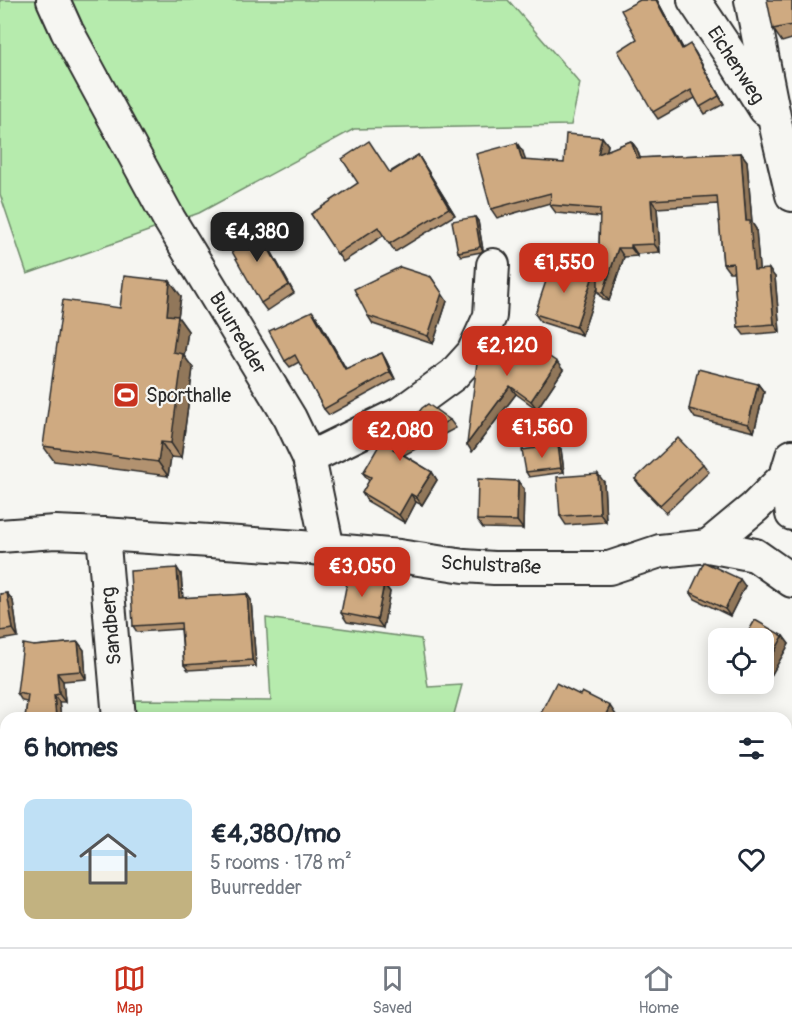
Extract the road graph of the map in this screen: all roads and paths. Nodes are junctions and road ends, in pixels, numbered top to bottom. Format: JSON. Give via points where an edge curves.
{"nodes":[{"id":1,"x":52,"y":0,"type":"edge"},
{"id":2,"x":694,"y":0,"type":"edge"},
{"id":3,"x":751,"y":0,"type":"edge"},
{"id":4,"x":777,"y":131,"type":"junction"},
{"id":5,"x":792,"y":195,"type":"edge"},
{"id":6,"x":493,"y":265,"type":"dead end"},
{"id":7,"x":309,"y":458,"type":"junction"},
{"id":8,"x":789,"y":466,"type":"edge"},
{"id":9,"x":792,"y":514,"type":"edge"},
{"id":10,"x":103,"y":534,"type":"junction"},
{"id":11,"x":0,"y":537,"type":"edge"},
{"id":12,"x":708,"y":546,"type":"junction"},
{"id":13,"x":328,"y":549,"type":"junction"},
{"id":14,"x":792,"y":581,"type":"edge"},
{"id":15,"x":118,"y":712,"type":"edge"}],
"edges":[{"from":1,"to":7,"type":"street","name":"Buurredder","via":[[170,219],[290,418]]},
{"from":2,"to":4,"type":"street","name":"Eichenweg"},
{"from":3,"to":4,"type":"street","name":"Eichenweg"},
{"from":4,"to":5,"type":"street","name":"Eichenweg"},
{"from":6,"to":7,"type":"street","via":[[490,316],[473,353],[453,375],[401,413]]},
{"from":7,"to":13,"type":"street","name":"Buurredder"},
{"from":8,"to":9,"type":"street"},
{"from":8,"to":12,"type":"street","via":[[755,507]]},
{"from":10,"to":11,"type":"street","name":"Schulstraße","via":[[55,532]]},
{"from":10,"to":13,"type":"street","name":"Schulstraße"},
{"from":10,"to":15,"type":"street","name":"Sandberg"},
{"from":12,"to":13,"type":"street","name":"Schulstraße","via":[[660,551],[609,568],[464,566]]},
{"from":12,"to":14,"type":"street","name":"Schulstraße","via":[[755,555]]}]}
